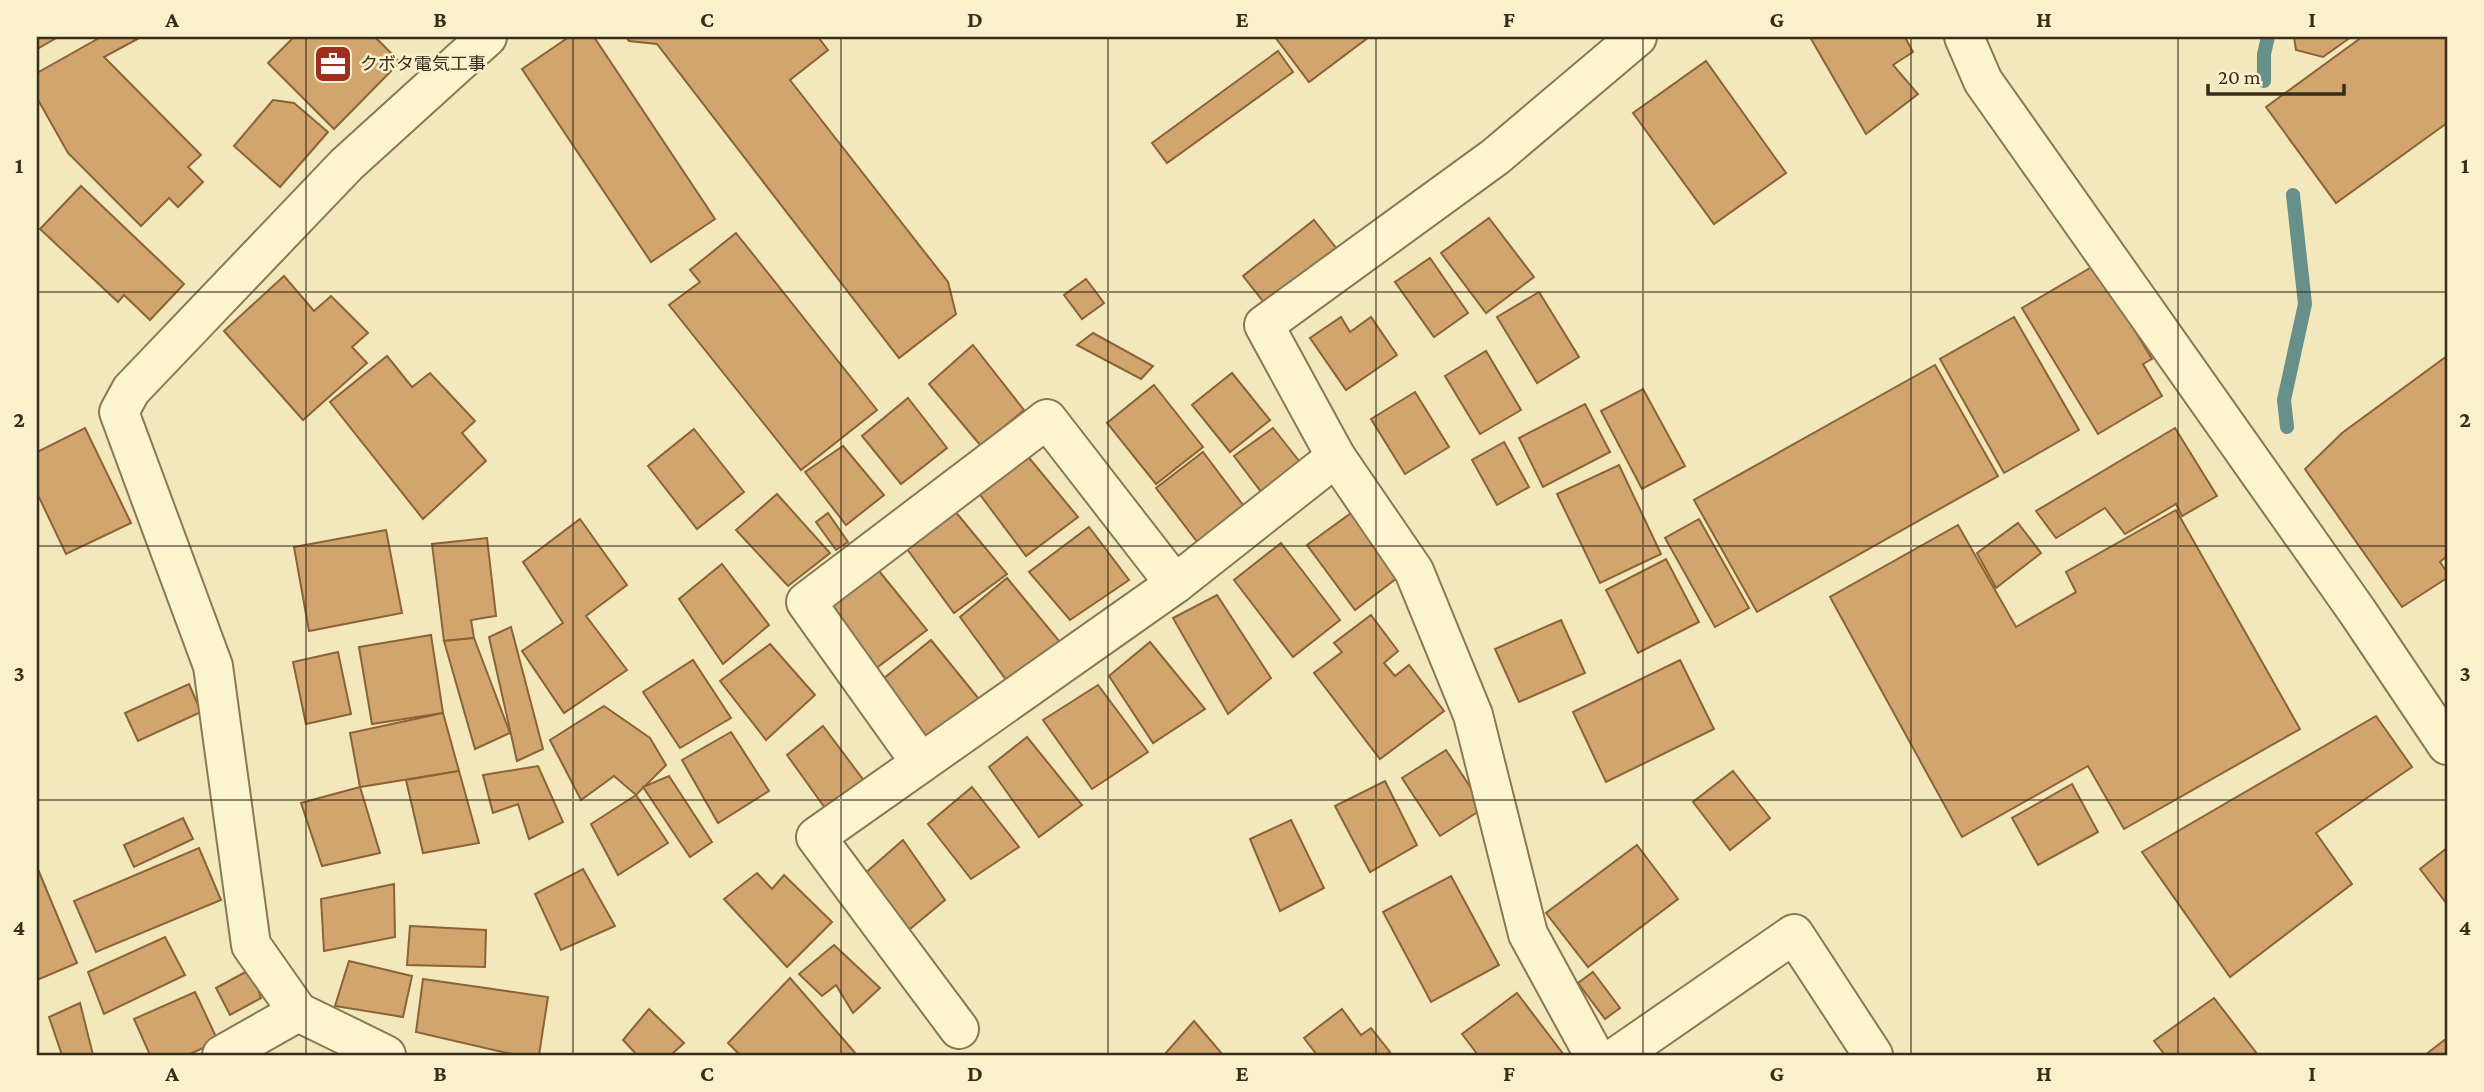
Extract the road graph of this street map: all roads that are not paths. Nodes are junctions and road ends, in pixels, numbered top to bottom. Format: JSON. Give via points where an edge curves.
{"nodes":[{"id":1,"x":487,"y":37,"type":"edge"},
{"id":2,"x":1637,"y":37,"type":"edge"},
{"id":3,"x":1964,"y":37,"type":"edge"},
{"id":4,"x":1336,"y":457,"type":"junction"},
{"id":5,"x":1175,"y":584,"type":"junction"},
{"id":6,"x":2447,"y":745,"type":"edge"},
{"id":7,"x":921,"y":763,"type":"junction"},
{"id":8,"x":298,"y":1012,"type":"junction"},
{"id":9,"x":959,"y":1029,"type":"dead end"},
{"id":10,"x":222,"y":1055,"type":"edge"},
{"id":11,"x":386,"y":1055,"type":"edge"},
{"id":12,"x":1594,"y":1055,"type":"edge"},
{"id":13,"x":1619,"y":1055,"type":"edge"},
{"id":14,"x":1873,"y":1055,"type":"edge"}],
"edges":[{"from":1,"to":8,"type":"street","via":[[319,192],[131,390],[120,412],[213,666],[250,945]]},
{"from":2,"to":4,"type":"street","via":[[1495,157],[1264,325]]},
{"from":3,"to":6,"type":"street","via":[[1983,81]]},
{"from":4,"to":5,"type":"street"},
{"from":4,"to":12,"type":"street","via":[[1414,571],[1473,715],[1528,934]]},
{"from":5,"to":7,"type":"street"},
{"from":5,"to":7,"type":"street","via":[[1047,419],[806,602]]},
{"from":7,"to":9,"type":"street","via":[[816,837]]},
{"from":8,"to":10,"type":"street"},
{"from":8,"to":11,"type":"street"},
{"from":13,"to":14,"type":"street","via":[[1794,934]]}]}
